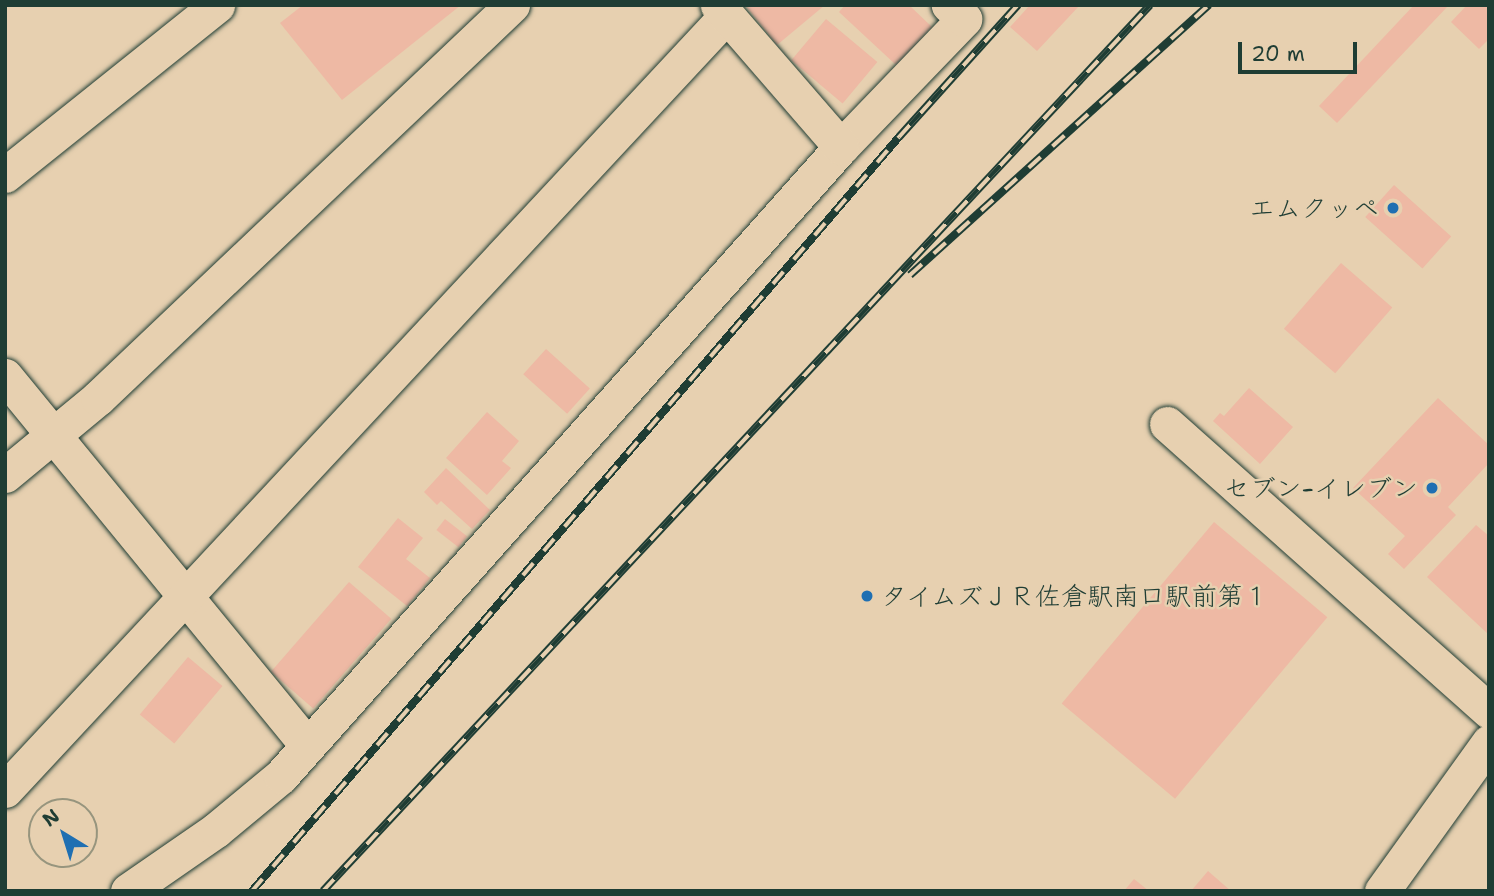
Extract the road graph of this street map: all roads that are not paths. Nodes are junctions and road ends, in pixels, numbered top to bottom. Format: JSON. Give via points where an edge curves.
{"nodes":[{"id":1,"x":217,"y":5,"type":"edge"},
{"id":2,"x":512,"y":5,"type":"edge"},
{"id":3,"x":949,"y":5,"type":"edge"},
{"id":4,"x":722,"y":10,"type":"edge"},
{"id":5,"x":841,"y":147,"type":"junction"},
{"id":6,"x":5,"y":175,"type":"edge"},
{"id":7,"x":5,"y":376,"type":"edge"},
{"id":8,"x":1167,"y":424,"type":"dead end"},
{"id":9,"x":56,"y":435,"type":"junction"},
{"id":10,"x":5,"y":475,"type":"edge"},
{"id":11,"x":186,"y":595,"type":"junction"},
{"id":12,"x":1489,"y":712,"type":"edge"},
{"id":13,"x":1489,"y":742,"type":"edge"},
{"id":14,"x":308,"y":746,"type":"junction"},
{"id":15,"x":5,"y":790,"type":"edge"},
{"id":16,"x":128,"y":891,"type":"edge"},
{"id":17,"x":1382,"y":891,"type":"edge"}],
"edges":[{"from":1,"to":6,"type":"street"},
{"from":2,"to":9,"type":"street"},
{"from":3,"to":5,"type":"street","via":[[964,19]]},
{"from":4,"to":5,"type":"street"},
{"from":4,"to":11,"type":"street"},
{"from":5,"to":14,"type":"street"},
{"from":7,"to":9,"type":"street"},
{"from":8,"to":12,"type":"street"},
{"from":9,"to":10,"type":"street"},
{"from":9,"to":11,"type":"street"},
{"from":11,"to":14,"type":"street"},
{"from":11,"to":15,"type":"street"},
{"from":13,"to":17,"type":"street"},
{"from":14,"to":16,"type":"street","via":[[281,776],[216,830]]}]}
